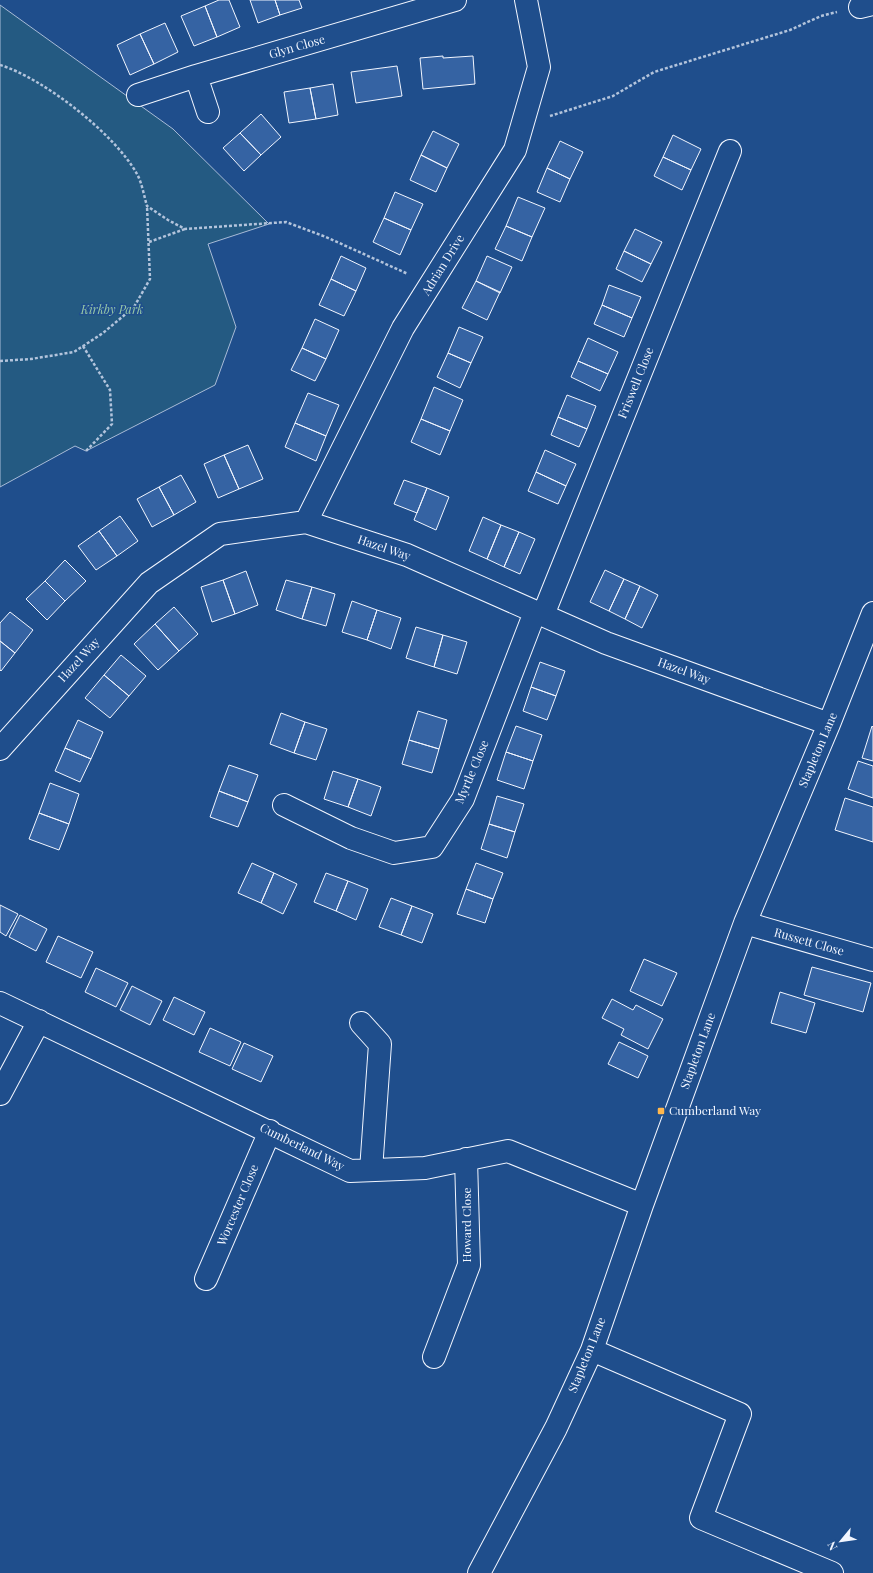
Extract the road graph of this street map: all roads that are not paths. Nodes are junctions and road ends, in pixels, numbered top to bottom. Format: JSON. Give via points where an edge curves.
{"nodes":[{"id":1,"x":455,"y":0,"type":"edge"},
{"id":2,"x":526,"y":0,"type":"edge"},
{"id":3,"x":196,"y":76,"type":"junction"},
{"id":4,"x":138,"y":95,"type":"dead end"},
{"id":5,"x":208,"y":112,"type":"dead end"},
{"id":6,"x":730,"y":151,"type":"dead end"},
{"id":7,"x":306,"y":522,"type":"junction"},
{"id":8,"x":539,"y":613,"type":"junction"},
{"id":9,"x":873,"y":613,"type":"edge"},
{"id":10,"x":829,"y":724,"type":"junction"},
{"id":11,"x":0,"y":749,"type":"edge"},
{"id":12,"x":284,"y":805,"type":"dead end"},
{"id":13,"x":745,"y":923,"type":"junction"},
{"id":14,"x":873,"y":960,"type":"edge"},
{"id":15,"x":0,"y":1003,"type":"edge"},
{"id":16,"x":39,"y":1021,"type":"junction"},
{"id":17,"x":361,"y":1023,"type":"dead end"},
{"id":18,"x":0,"y":1094,"type":"edge"},
{"id":19,"x":270,"y":1131,"type":"junction"},
{"id":20,"x":466,"y":1159,"type":"junction"},
{"id":21,"x":372,"y":1170,"type":"junction"},
{"id":22,"x":642,"y":1205,"type":"junction"},
{"id":23,"x":206,"y":1279,"type":"dead end"},
{"id":24,"x":592,"y":1350,"type":"junction"},
{"id":25,"x":434,"y":1358,"type":"dead end"},
{"id":26,"x":478,"y":1573,"type":"edge"},
{"id":27,"x":832,"y":1573,"type":"edge"}],
"edges":[{"from":1,"to":3,"type":"street","name":"Glyn Close"},
{"from":2,"to":7,"type":"street","name":"Adrian Drive","via":[[539,67],[515,150],[403,328]]},
{"from":3,"to":4,"type":"street","name":"Glyn Close"},
{"from":3,"to":5,"type":"street"},
{"from":6,"to":8,"type":"street","name":"Friswell Close"},
{"from":7,"to":8,"type":"street","name":"Hazel Way","via":[[407,555]]},
{"from":7,"to":11,"type":"street","name":"Hazel Way","via":[[220,534],[149,583]]},
{"from":8,"to":10,"type":"street","name":"Hazel Way","via":[[606,643]]},
{"from":8,"to":12,"type":"street","name":"Myrtle Close","via":[[463,799],[432,848],[394,853],[351,838]]},
{"from":9,"to":10,"type":"street","name":"Stapleton Lane"},
{"from":10,"to":13,"type":"street","name":"Stapleton Lane"},
{"from":13,"to":14,"type":"street","name":"Russett Close"},
{"from":13,"to":22,"type":"street","name":"Stapleton Lane"},
{"from":15,"to":16,"type":"street","name":"Cumberland Way"},
{"from":16,"to":18,"type":"street"},
{"from":16,"to":19,"type":"street","name":"Cumberland Way"},
{"from":17,"to":21,"type":"street","via":[[380,1044]]},
{"from":19,"to":21,"type":"street","name":"Cumberland Way","via":[[350,1171]]},
{"from":19,"to":23,"type":"street","name":"Worcester Close"},
{"from":20,"to":21,"type":"street","name":"Cumberland Way","via":[[425,1168]]},
{"from":20,"to":22,"type":"street","name":"Cumberland Way","via":[[508,1151]]},
{"from":20,"to":25,"type":"street","name":"Howard Close","via":[[469,1265]]},
{"from":22,"to":24,"type":"street","name":"Stapleton Lane"},
{"from":24,"to":26,"type":"street","name":"Stapleton Lane","via":[[556,1428]]},
{"from":24,"to":27,"type":"street","via":[[740,1414],[701,1518]]}]}
